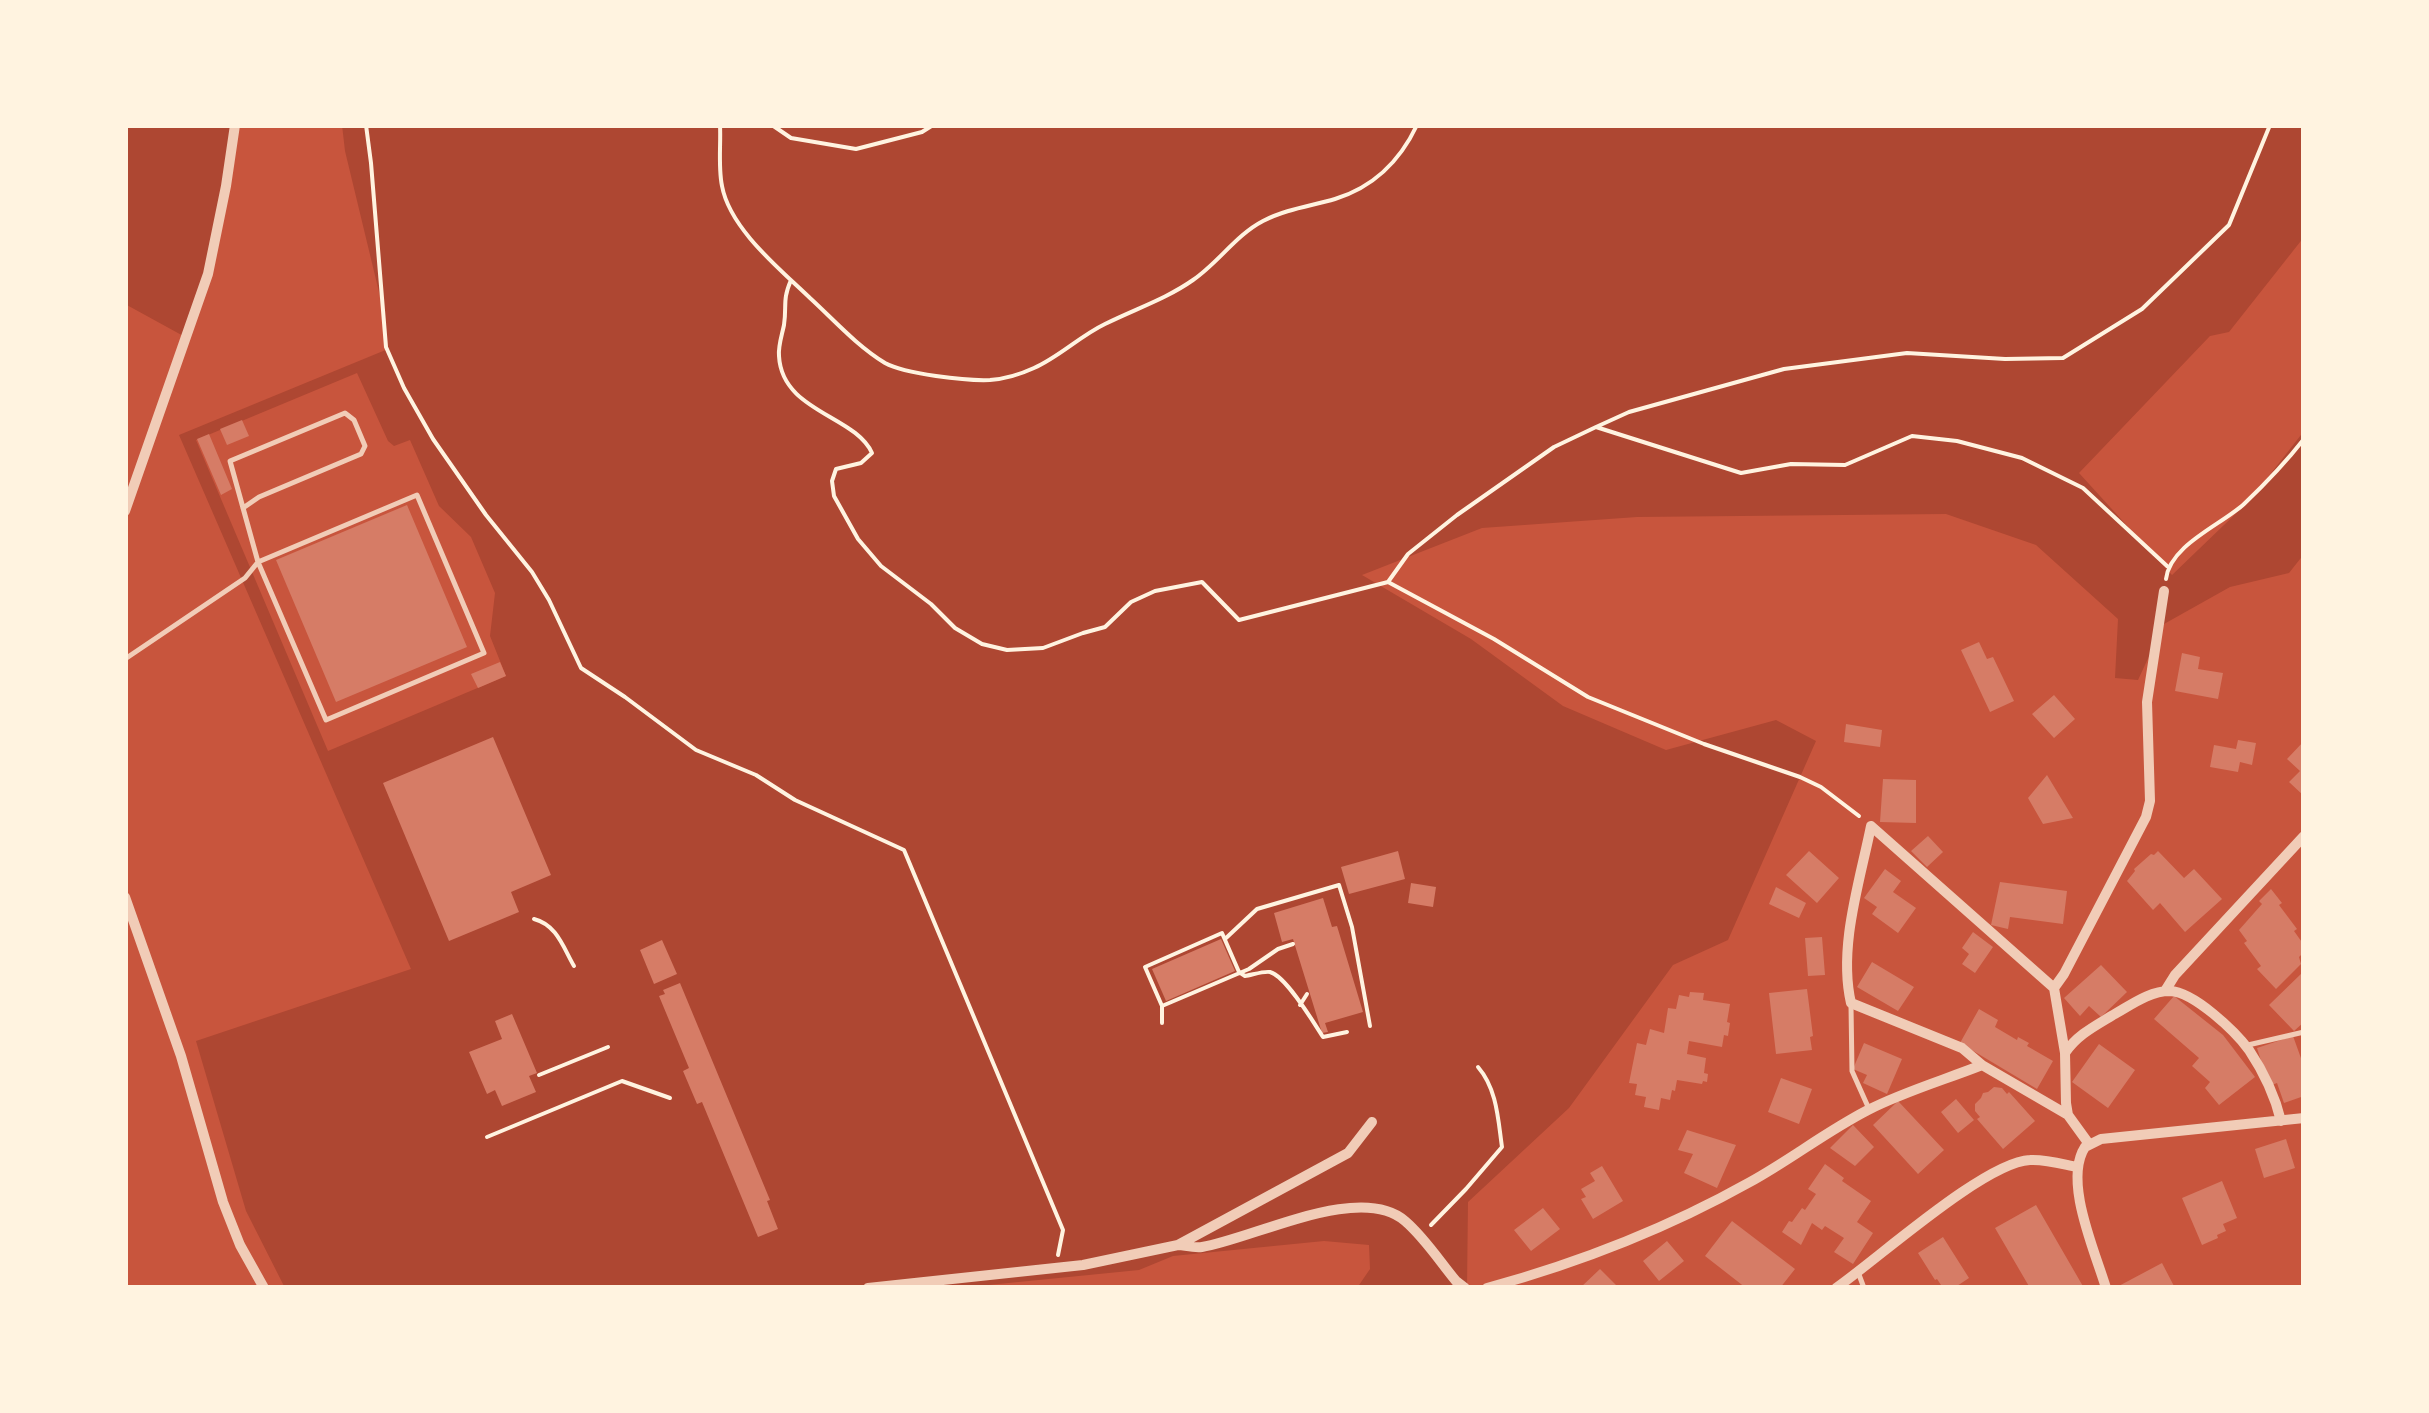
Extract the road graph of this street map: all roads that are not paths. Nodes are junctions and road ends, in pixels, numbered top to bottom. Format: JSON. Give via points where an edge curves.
{"nodes":[{"id":1,"x":235,"y":125,"type":"edge"},
{"id":2,"x":243,"y":508,"type":"junction"},
{"id":3,"x":125,"y":512,"type":"edge"},
{"id":4,"x":258,"y":562,"type":"junction"},
{"id":5,"x":2164,"y":592,"type":"road end"},
{"id":6,"x":125,"y":658,"type":"edge"},
{"id":7,"x":2304,"y":836,"type":"edge"},
{"id":8,"x":125,"y":897,"type":"edge"},
{"id":9,"x":2054,"y":988,"type":"junction"},
{"id":10,"x":2165,"y":991,"type":"junction"},
{"id":11,"x":1851,"y":1002,"type":"junction"},
{"id":12,"x":2304,"y":1032,"type":"edge"},
{"id":13,"x":2244,"y":1046,"type":"junction"},
{"id":14,"x":2065,"y":1053,"type":"junction"},
{"id":15,"x":1982,"y":1065,"type":"junction"},
{"id":16,"x":1869,"y":1109,"type":"junction"},
{"id":17,"x":2068,"y":1115,"type":"junction"},
{"id":18,"x":2304,"y":1118,"type":"edge"},
{"id":19,"x":2280,"y":1120,"type":"junction"},
{"id":20,"x":1372,"y":1122,"type":"dead end"},
{"id":21,"x":2089,"y":1144,"type":"junction"},
{"id":22,"x":2076,"y":1166,"type":"junction"},
{"id":23,"x":1178,"y":1245,"type":"junction"},
{"id":24,"x":1858,"y":1272,"type":"junction"},
{"id":25,"x":264,"y":1288,"type":"edge"},
{"id":26,"x":868,"y":1288,"type":"edge"},
{"id":27,"x":1465,"y":1288,"type":"edge"},
{"id":28,"x":1488,"y":1288,"type":"edge"},
{"id":29,"x":1836,"y":1288,"type":"edge"},
{"id":30,"x":1864,"y":1288,"type":"edge"},
{"id":31,"x":2106,"y":1288,"type":"edge"}],
"edges":[{"from":1,"to":3,"type":"street","via":[[208,274]]},
{"from":2,"to":2,"type":"lane","via":[[360,454],[364,446],[354,420],[345,413],[230,461]]},
{"from":2,"to":4,"type":"lane"},
{"from":4,"to":4,"type":"lane","via":[[417,495],[484,653],[326,720]]},
{"from":4,"to":6,"type":"lane","via":[[245,578]]},
{"from":5,"to":9,"type":"street","via":[[2147,702],[2146,817]]},
{"from":7,"to":10,"type":"street"},
{"from":8,"to":25,"type":"street","via":[[223,1202]]},
{"from":9,"to":11,"type":"street","via":[[1871,826],[1847,951]]},
{"from":9,"to":14,"type":"street"},
{"from":10,"to":13,"type":"street","via":[[2191,998]]},
{"from":10,"to":14,"type":"street","via":[[2083,1034]]},
{"from":11,"to":15,"type":"street","via":[[1962,1048]]},
{"from":11,"to":16,"type":"lane","via":[[1852,1072]]},
{"from":12,"to":13,"type":"lane"},
{"from":13,"to":19,"type":"street"},
{"from":14,"to":17,"type":"street"},
{"from":15,"to":16,"type":"street"},
{"from":15,"to":17,"type":"street"},
{"from":16,"to":28,"type":"street","via":[[1703,1206],[1606,1249]]},
{"from":17,"to":21,"type":"street"},
{"from":18,"to":19,"type":"street"},
{"from":19,"to":21,"type":"street"},
{"from":20,"to":23,"type":"street","via":[[1348,1153]]},
{"from":21,"to":22,"type":"street"},
{"from":22,"to":24,"type":"street","via":[[2032,1159],[2003,1167]]},
{"from":22,"to":31,"type":"street"},
{"from":23,"to":26,"type":"street","via":[[1083,1265]]},
{"from":23,"to":27,"type":"street","via":[[1199,1248],[1359,1208],[1404,1220]]},
{"from":24,"to":29,"type":"street"},
{"from":24,"to":30,"type":"lane"}]}
